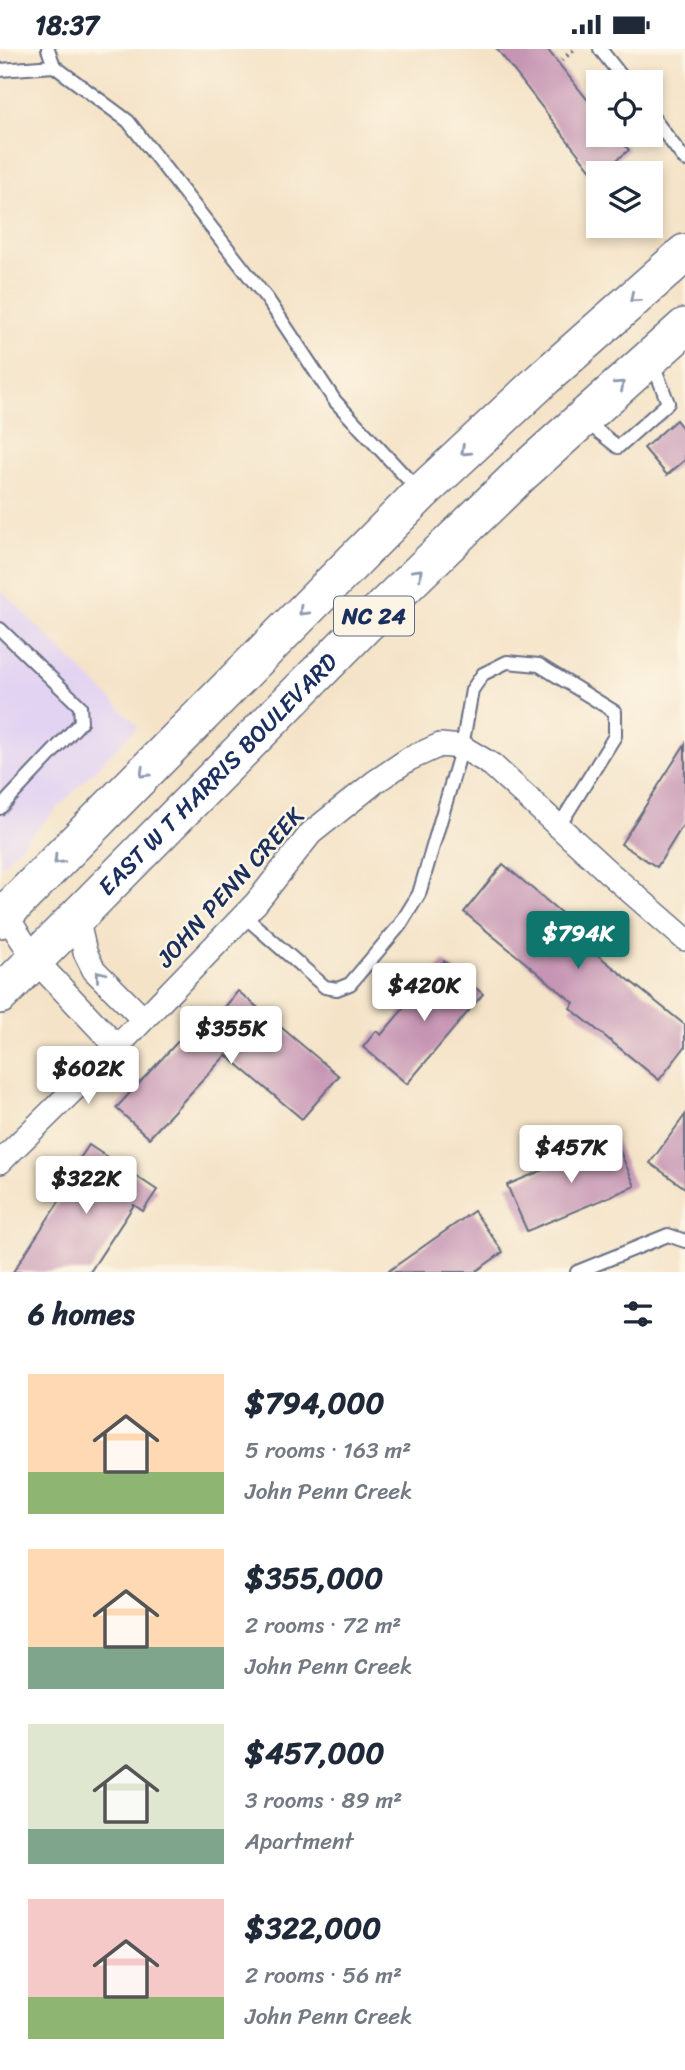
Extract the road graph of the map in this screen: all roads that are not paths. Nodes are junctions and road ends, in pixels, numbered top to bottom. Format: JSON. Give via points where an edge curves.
{"nodes":[{"id":1,"x":48,"y":49,"type":"edge"},
{"id":2,"x":600,"y":49,"type":"edge"},
{"id":3,"x":54,"y":66,"type":"junction"},
{"id":4,"x":0,"y":70,"type":"edge"},
{"id":5,"x":617,"y":70,"type":"edge"},
{"id":6,"x":663,"y":131,"type":"edge"},
{"id":7,"x":685,"y":160,"type":"edge"},
{"id":8,"x":685,"y":253,"type":"edge"},
{"id":9,"x":685,"y":327,"type":"edge"},
{"id":10,"x":421,"y":493,"type":"junction"},
{"id":11,"x":0,"y":628,"type":"edge"},
{"id":12,"x":462,"y":747,"type":"junction"},
{"id":13,"x":0,"y":807,"type":"edge"},
{"id":14,"x":559,"y":827,"type":"junction"},
{"id":15,"x":2,"y":914,"type":"edge"},
{"id":16,"x":243,"y":915,"type":"junction"},
{"id":17,"x":77,"y":918,"type":"junction"},
{"id":18,"x":685,"y":939,"type":"edge"},
{"id":19,"x":34,"y":960,"type":"junction"},
{"id":20,"x":0,"y":995,"type":"edge"},
{"id":21,"x":143,"y":1019,"type":"junction"},
{"id":22,"x":117,"y":1047,"type":"junction"},
{"id":23,"x":0,"y":1162,"type":"edge"},
{"id":24,"x":685,"y":1241,"type":"edge"},
{"id":25,"x":578,"y":1272,"type":"edge"}],
"edges":[{"from":1,"to":3,"type":"lane"},
{"from":2,"to":5,"type":"lane"},
{"from":3,"to":4,"type":"lane"},
{"from":3,"to":10,"type":"lane","via":[[128,121],[268,300],[335,401]]},
{"from":6,"to":7,"type":"lane"},
{"from":8,"to":10,"type":"main road","number":"NC 24","one_way":true},
{"from":17,"to":9,"type":"main road","name":"EAST W T HARRIS BOULEVARD","number":"NC 24","one_way":true,"via":[[363,626],[501,493]]},
{"from":10,"to":15,"type":"main road","number":"NC 24","one_way":true},
{"from":11,"to":13,"type":"lane","via":[[80,706],[81,722]]},
{"from":12,"to":14,"type":"street","via":[[492,765]]},
{"from":12,"to":14,"type":"lane","via":[[472,690],[483,674],[507,662],[539,665],[615,712],[615,736]]},
{"from":12,"to":16,"type":"street","name":"JOHN PENN CREEK","via":[[440,745],[375,782],[311,832]]},
{"from":12,"to":16,"type":"lane","via":[[419,894],[401,925],[350,984],[325,987]]},
{"from":14,"to":18,"type":"street"},
{"from":15,"to":19,"type":"street"},
{"from":16,"to":21,"type":"street","name":"JOHN PENN CREEK"},
{"from":17,"to":19,"type":"main road","name":"EAST W T HARRIS BOULEVARD","number":"NC 24"},
{"from":21,"to":17,"type":"street","one_way":true,"via":[[94,970]]},
{"from":19,"to":20,"type":"main road","name":"EAST W T HARRIS BOULEVARD","number":"NC 24"},
{"from":19,"to":22,"type":"street"},
{"from":21,"to":22,"type":"street","name":"JOHN PENN CREEK"},
{"from":22,"to":23,"type":"street","name":"JOHN PENN CREEK"},
{"from":24,"to":25,"type":"lane","via":[[668,1235]]}]}
